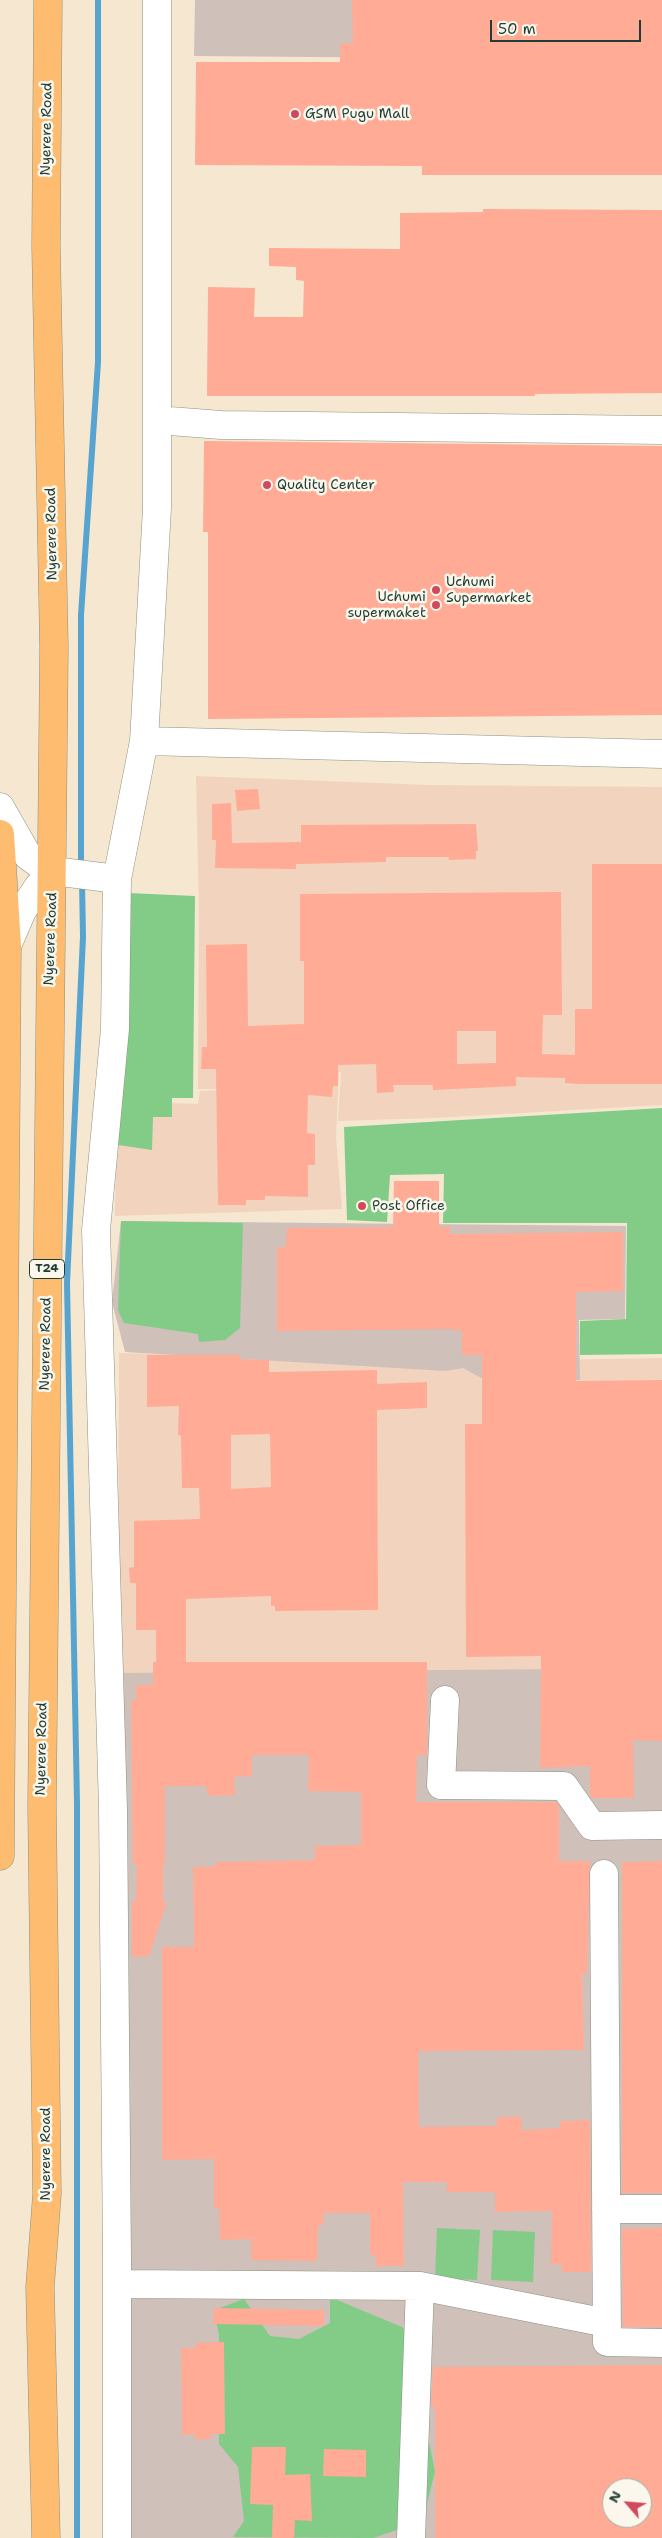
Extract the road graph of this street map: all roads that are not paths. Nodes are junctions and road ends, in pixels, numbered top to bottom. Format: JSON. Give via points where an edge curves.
{"nodes":[{"id":1,"x":48,"y":0,"type":"edge"},
{"id":2,"x":158,"y":0,"type":"edge"},
{"id":3,"x":157,"y":420,"type":"junction"},
{"id":4,"x":662,"y":430,"type":"edge"},
{"id":5,"x":144,"y":741,"type":"junction"},
{"id":6,"x":662,"y":754,"type":"edge"},
{"id":7,"x":0,"y":807,"type":"edge"},
{"id":8,"x":0,"y":834,"type":"edge"},
{"id":9,"x":53,"y":871,"type":"junction"},
{"id":10,"x":117,"y":879,"type":"junction"},
{"id":11,"x":7,"y":946,"type":"junction"},
{"id":12,"x":445,"y":1700,"type":"dead end"},
{"id":13,"x":662,"y":1824,"type":"edge"},
{"id":14,"x":0,"y":1856,"type":"edge"},
{"id":15,"x":604,"y":1874,"type":"dead end"},
{"id":16,"x":606,"y":2209,"type":"junction"},
{"id":17,"x":662,"y":2209,"type":"edge"},
{"id":18,"x":117,"y":2284,"type":"junction"},
{"id":19,"x":420,"y":2286,"type":"junction"},
{"id":20,"x":607,"y":2323,"type":"junction"},
{"id":21,"x":662,"y":2343,"type":"edge"},
{"id":22,"x":46,"y":2538,"type":"edge"},
{"id":23,"x":117,"y":2538,"type":"edge"},
{"id":24,"x":411,"y":2538,"type":"edge"}],
"edges":[{"from":1,"to":9,"type":"highway","name":"Nyerere Road","number":"T24","via":[[46,246],[54,648]]},
{"from":2,"to":3,"type":"street"},
{"from":3,"to":4,"type":"street","via":[[221,425]]},
{"from":3,"to":5,"type":"street","via":[[157,508]]},
{"from":5,"to":6,"type":"street"},
{"from":5,"to":10,"type":"street"},
{"from":7,"to":9,"type":"street","via":[[28,856]]},
{"from":8,"to":11,"type":"highway"},
{"from":9,"to":10,"type":"street"},
{"from":9,"to":11,"type":"street","via":[[22,911]]},
{"from":9,"to":22,"type":"highway","name":"Nyerere Road","number":"T24","via":[[42,1806],[47,2194],[40,2286]]},
{"from":10,"to":18,"type":"street","via":[[115,1029],[96,1230],[113,1808]]},
{"from":11,"to":14,"type":"highway"},
{"from":12,"to":13,"type":"street","via":[[441,1785],[564,1786],[592,1826]]},
{"from":15,"to":16,"type":"street"},
{"from":16,"to":17,"type":"street"},
{"from":16,"to":20,"type":"street"},
{"from":18,"to":19,"type":"street"},
{"from":18,"to":23,"type":"street"},
{"from":19,"to":20,"type":"street"},
{"from":19,"to":24,"type":"street"},
{"from":20,"to":21,"type":"street","via":[[607,2342]]}]}
